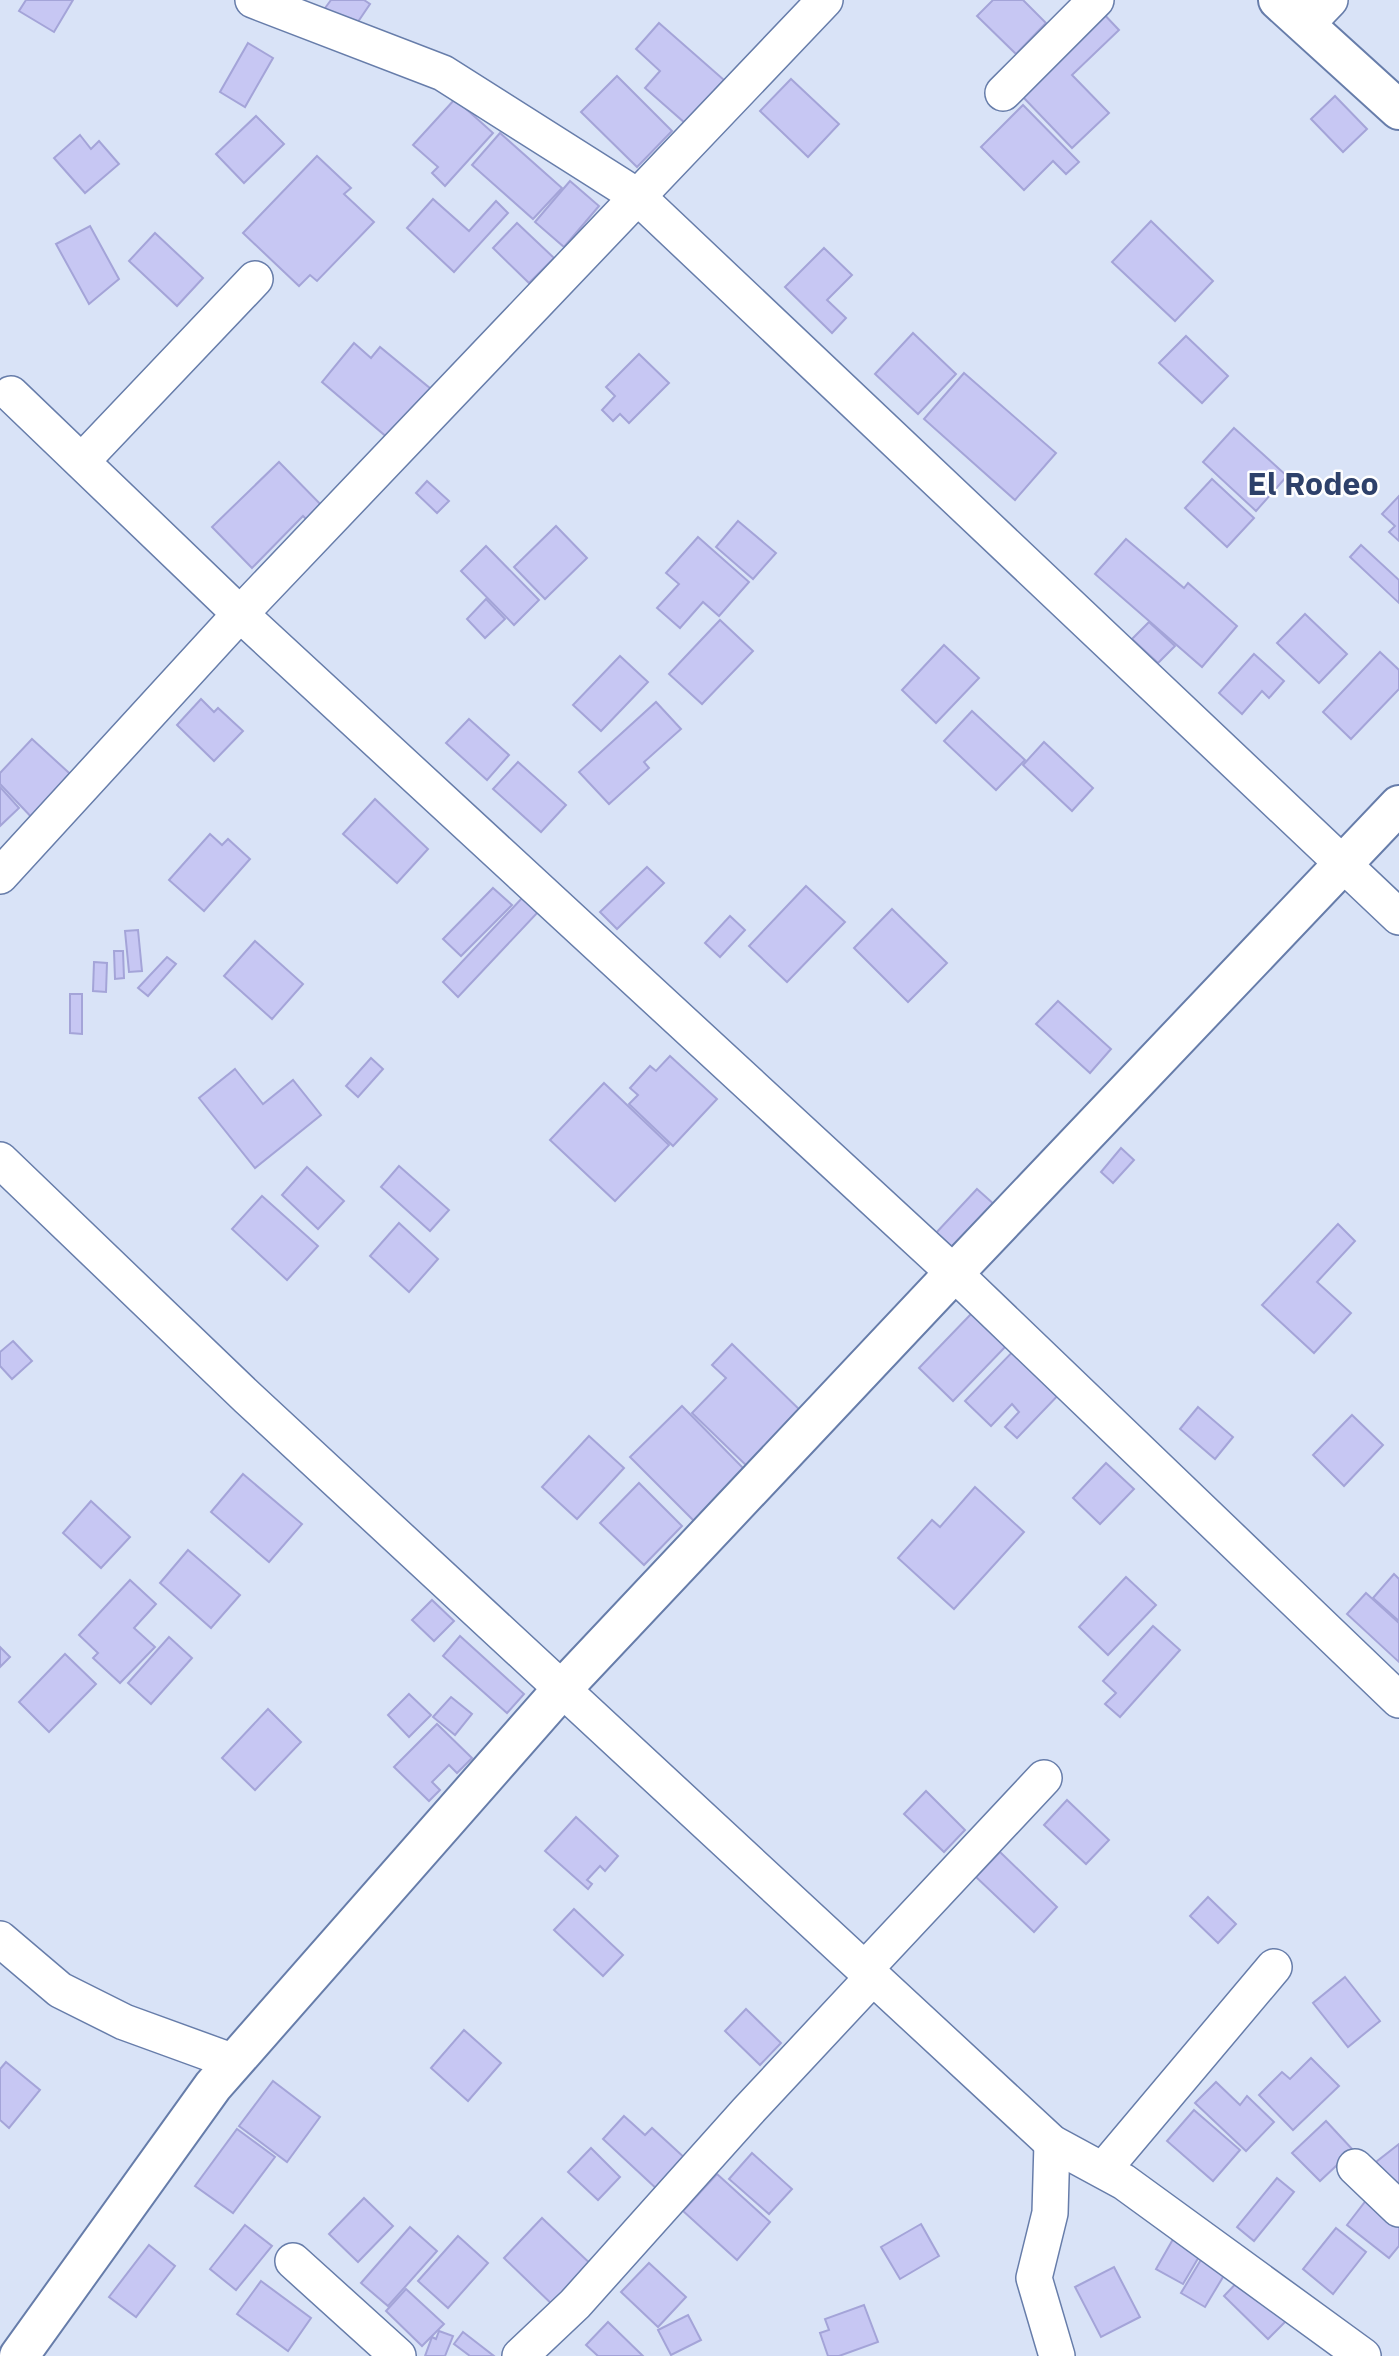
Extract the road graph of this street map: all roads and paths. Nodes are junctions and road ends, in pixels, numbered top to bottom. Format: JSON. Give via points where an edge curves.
{"nodes":[{"id":1,"x":253,"y":0,"type":"edge"},
{"id":2,"x":825,"y":0,"type":"edge"},
{"id":3,"x":1096,"y":0,"type":"edge"},
{"id":4,"x":1305,"y":8,"type":"edge"},
{"id":5,"x":1003,"y":93,"type":"dead end"},
{"id":6,"x":1399,"y":110,"type":"edge"},
{"id":7,"x":637,"y":196,"type":"junction"},
{"id":8,"x":255,"y":279,"type":"dead end"},
{"id":9,"x":10,"y":394,"type":"dead end"},
{"id":10,"x":82,"y":461,"type":"junction"},
{"id":11,"x":240,"y":614,"type":"junction"},
{"id":12,"x":1399,"y":806,"type":"edge"},
{"id":13,"x":1341,"y":865,"type":"junction"},
{"id":14,"x":0,"y":876,"type":"edge"},
{"id":15,"x":1399,"y":917,"type":"edge"},
{"id":16,"x":0,"y":1160,"type":"edge"},
{"id":17,"x":954,"y":1273,"type":"junction"},
{"id":18,"x":563,"y":1688,"type":"junction"},
{"id":19,"x":1399,"y":1700,"type":"edge"},
{"id":20,"x":1044,"y":1778,"type":"dead end"},
{"id":21,"x":0,"y":1939,"type":"edge"},
{"id":22,"x":1274,"y":1967,"type":"dead end"},
{"id":23,"x":869,"y":1973,"type":"junction"},
{"id":24,"x":234,"y":2062,"type":"junction"},
{"id":25,"x":1052,"y":2143,"type":"junction"},
{"id":26,"x":1355,"y":2167,"type":"dead end"},
{"id":27,"x":1103,"y":2170,"type":"junction"},
{"id":28,"x":1399,"y":2209,"type":"edge"},
{"id":29,"x":293,"y":2261,"type":"dead end"},
{"id":30,"x":19,"y":2356,"type":"edge"},
{"id":31,"x":398,"y":2356,"type":"edge"},
{"id":32,"x":520,"y":2356,"type":"edge"},
{"id":33,"x":1056,"y":2356,"type":"edge"},
{"id":34,"x":1363,"y":2356,"type":"edge"}],
"edges":[{"from":1,"to":7,"type":"street","via":[[443,73]]},
{"from":2,"to":7,"type":"street"},
{"from":3,"to":5,"type":"street"},
{"from":4,"to":6,"type":"street"},
{"from":7,"to":11,"type":"street"},
{"from":7,"to":13,"type":"street"},
{"from":8,"to":10,"type":"street"},
{"from":9,"to":10,"type":"street"},
{"from":10,"to":11,"type":"street"},
{"from":11,"to":14,"type":"street"},
{"from":11,"to":17,"type":"street"},
{"from":12,"to":13,"type":"street"},
{"from":13,"to":15,"type":"street"},
{"from":13,"to":17,"type":"street"},
{"from":16,"to":18,"type":"street","via":[[248,1398]]},
{"from":17,"to":18,"type":"street"},
{"from":17,"to":19,"type":"street"},
{"from":18,"to":23,"type":"street"},
{"from":18,"to":24,"type":"street"},
{"from":20,"to":23,"type":"street"},
{"from":21,"to":24,"type":"street","via":[[60,1990],[124,2022]]},
{"from":22,"to":27,"type":"street"},
{"from":23,"to":25,"type":"street"},
{"from":23,"to":32,"type":"street","via":[[575,2304]]},
{"from":24,"to":30,"type":"street"},
{"from":25,"to":27,"type":"street"},
{"from":25,"to":33,"type":"street","via":[[1049,2213],[1034,2278]]},
{"from":26,"to":28,"type":"street"},
{"from":27,"to":34,"type":"street"},
{"from":29,"to":31,"type":"street"}]}
